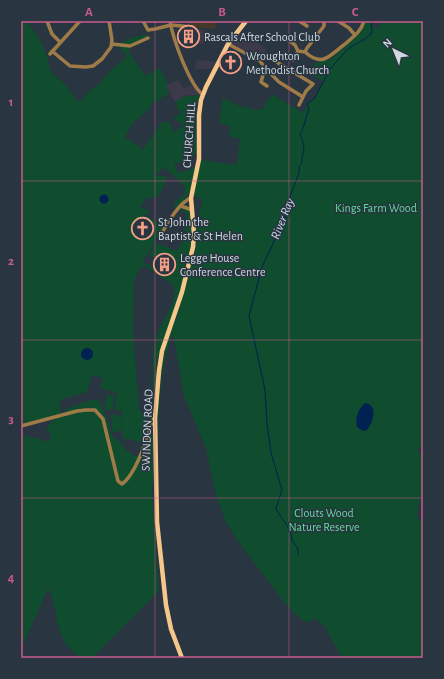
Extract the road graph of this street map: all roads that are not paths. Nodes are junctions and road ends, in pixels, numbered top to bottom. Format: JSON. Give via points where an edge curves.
{"nodes":[{"id":1,"x":47,"y":21,"type":"edge"},
{"id":2,"x":80,"y":21,"type":"edge"},
{"id":3,"x":109,"y":21,"type":"edge"},
{"id":4,"x":143,"y":21,"type":"edge"},
{"id":5,"x":246,"y":21,"type":"edge"},
{"id":6,"x":299,"y":21,"type":"edge"},
{"id":7,"x":324,"y":21,"type":"edge"},
{"id":8,"x":338,"y":21,"type":"edge"},
{"id":9,"x":364,"y":21,"type":"edge"},
{"id":10,"x":343,"y":22,"type":"edge"},
{"id":11,"x":170,"y":23,"type":"edge"},
{"id":12,"x":307,"y":26,"type":"dead end"},
{"id":13,"x":192,"y":27,"type":"dead end"},
{"id":14,"x":355,"y":35,"type":"junction"},
{"id":15,"x":148,"y":38,"type":"dead end"},
{"id":16,"x":286,"y":38,"type":"dead end"},
{"id":17,"x":60,"y":42,"type":"junction"},
{"id":18,"x":112,"y":44,"type":"junction"},
{"id":19,"x":228,"y":44,"type":"junction"},
{"id":20,"x":298,"y":51,"type":"junction"},
{"id":21,"x":304,"y":52,"type":"junction"},
{"id":22,"x":293,"y":60,"type":"dead end"},
{"id":23,"x":260,"y":61,"type":"junction"},
{"id":24,"x":265,"y":68,"type":"junction"},
{"id":25,"x":267,"y":86,"type":"dead end"},
{"id":26,"x":201,"y":94,"type":"junction"},
{"id":27,"x":303,"y":97,"type":"junction"},
{"id":28,"x":299,"y":105,"type":"dead end"},
{"id":29,"x":191,"y":198,"type":"junction"},
{"id":30,"x":191,"y":204,"type":"joint"},
{"id":31,"x":181,"y":206,"type":"junction"},
{"id":32,"x":192,"y":210,"type":"junction"},
{"id":33,"x":162,"y":233,"type":"dead end"},
{"id":34,"x":155,"y":413,"type":"junction"},
{"id":35,"x":21,"y":426,"type":"edge"},
{"id":36,"x":149,"y":431,"type":"junction"},
{"id":37,"x":155,"y":432,"type":"junction"},
{"id":38,"x":182,"y":658,"type":"edge"}],
"edges":[{"from":1,"to":17,"type":"street","via":[[52,34]]},
{"from":2,"to":17,"type":"street"},
{"from":3,"to":18,"type":"street"},
{"from":4,"to":11,"type":"street","via":[[148,30]]},
{"from":5,"to":19,"type":"main road","name":"CHURCH HILL"},
{"from":6,"to":12,"type":"street"},
{"from":7,"to":21,"type":"street","via":[[324,26]]},
{"from":8,"to":10,"type":"street"},
{"from":9,"to":14,"type":"street","via":[[360,31]]},
{"from":10,"to":14,"type":"street"},
{"from":11,"to":13,"type":"street"},
{"from":11,"to":26,"type":"street","via":[[183,61]]},
{"from":14,"to":21,"type":"street","via":[[328,58],[316,58]]},
{"from":15,"to":18,"type":"street","via":[[130,46]]},
{"from":16,"to":20,"type":"street"},
{"from":17,"to":18,"type":"street","via":[[51,52],[70,66],[90,67],[99,62]]},
{"from":19,"to":23,"type":"street"},
{"from":19,"to":26,"type":"main road","name":"CHURCH HILL"},
{"from":20,"to":21,"type":"street"},
{"from":20,"to":22,"type":"street"},
{"from":23,"to":24,"type":"street"},
{"from":23,"to":27,"type":"street","via":[[264,55],[313,84]]},
{"from":24,"to":25,"type":"street","via":[[260,82]]},
{"from":24,"to":27,"type":"street","via":[[279,82]]},
{"from":26,"to":29,"type":"main road","name":"CHURCH HILL","via":[[199,164]]},
{"from":27,"to":28,"type":"street"},
{"from":29,"to":30,"type":"main road","name":"CHURCH HILL"},
{"from":29,"to":31,"type":"street"},
{"from":30,"to":32,"type":"main road","name":"SWINDON ROAD"},
{"from":31,"to":32,"type":"street"},
{"from":31,"to":33,"type":"street"},
{"from":32,"to":34,"type":"main road","name":"SWINDON ROAD","via":[[194,240],[191,257],[161,356]]},
{"from":34,"to":36,"type":"street"},
{"from":34,"to":37,"type":"main road","name":"SWINDON ROAD"},
{"from":35,"to":36,"type":"street","via":[[77,411],[97,411],[103,419],[118,481],[122,484],[139,458]]},
{"from":36,"to":37,"type":"street"},
{"from":37,"to":38,"type":"main road","name":"SWINDON ROAD","via":[[156,509],[164,593],[171,629]]}]}
